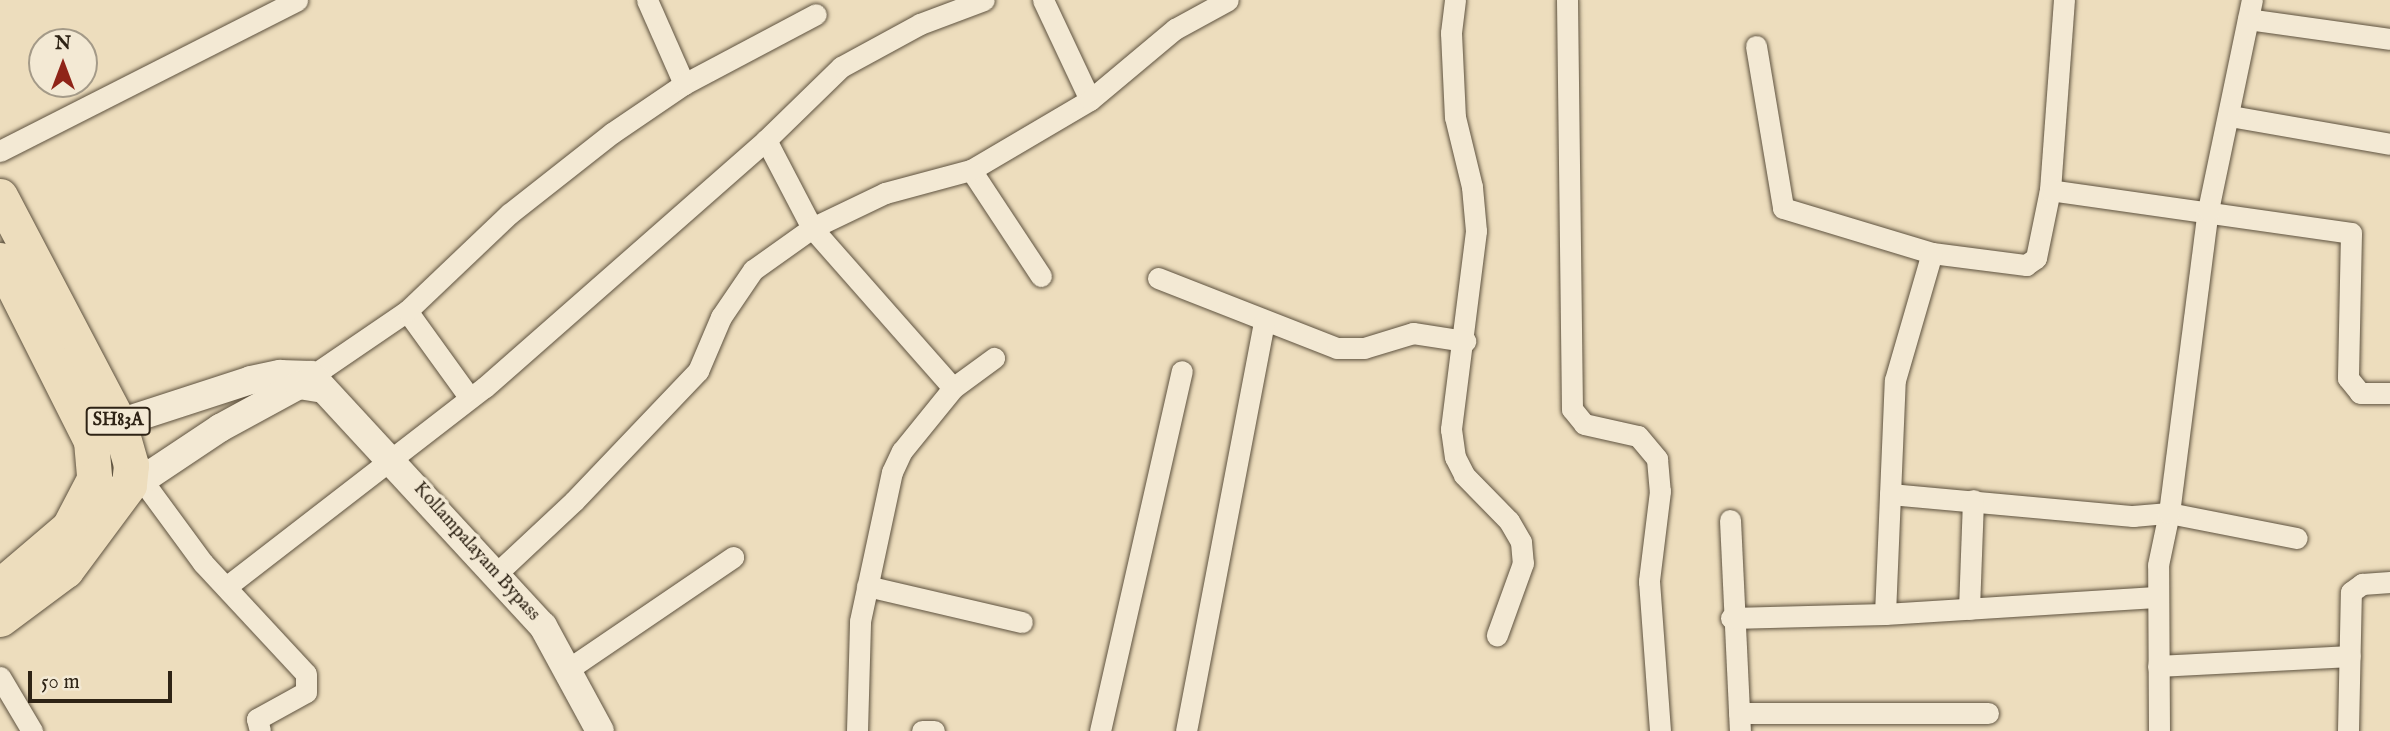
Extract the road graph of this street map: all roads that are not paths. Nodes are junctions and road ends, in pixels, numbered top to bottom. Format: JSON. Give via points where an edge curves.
{"nodes":[{"id":1,"x":297,"y":0,"type":"edge"},
{"id":2,"x":647,"y":0,"type":"edge"},
{"id":3,"x":984,"y":0,"type":"edge"},
{"id":4,"x":1043,"y":0,"type":"edge"},
{"id":5,"x":1228,"y":0,"type":"edge"},
{"id":6,"x":1455,"y":0,"type":"edge"},
{"id":7,"x":1567,"y":0,"type":"edge"},
{"id":8,"x":2064,"y":0,"type":"edge"},
{"id":9,"x":275,"y":5,"type":"edge"},
{"id":10,"x":2250,"y":9,"type":"edge"},
{"id":11,"x":816,"y":14,"type":"dead end"},
{"id":12,"x":2390,"y":39,"type":"edge"},
{"id":13,"x":1756,"y":46,"type":"dead end"},
{"id":14,"x":684,"y":84,"type":"junction"},
{"id":15,"x":1090,"y":100,"type":"junction"},
{"id":16,"x":2230,"y":116,"type":"junction"},
{"id":17,"x":766,"y":140,"type":"junction"},
{"id":18,"x":2390,"y":144,"type":"edge"},
{"id":19,"x":0,"y":151,"type":"edge"},
{"id":20,"x":971,"y":170,"type":"junction"},
{"id":21,"x":2050,"y":190,"type":"junction"},
{"id":22,"x":0,"y":197,"type":"edge"},
{"id":23,"x":2207,"y":210,"type":"junction"},
{"id":24,"x":812,"y":228,"type":"junction"},
{"id":25,"x":1932,"y":253,"type":"junction"},
{"id":26,"x":0,"y":260,"type":"edge"},
{"id":27,"x":1041,"y":276,"type":"dead end"},
{"id":28,"x":1158,"y":278,"type":"dead end"},
{"id":29,"x":407,"y":311,"type":"junction"},
{"id":30,"x":1264,"y":321,"type":"junction"},
{"id":31,"x":1465,"y":341,"type":"junction"},
{"id":32,"x":994,"y":358,"type":"dead end"},
{"id":33,"x":1182,"y":371,"type":"dead end"},
{"id":34,"x":313,"y":383,"type":"junction"},
{"id":35,"x":953,"y":388,"type":"junction"},
{"id":36,"x":2390,"y":393,"type":"edge"},
{"id":37,"x":469,"y":397,"type":"junction"},
{"id":38,"x":105,"y":432,"type":"junction"},
{"id":39,"x":391,"y":459,"type":"junction"},
{"id":40,"x":136,"y":483,"type":"junction"},
{"id":41,"x":1890,"y":494,"type":"junction"},
{"id":42,"x":1973,"y":500,"type":"junction"},
{"id":43,"x":86,"y":502,"type":"junction"},
{"id":44,"x":2169,"y":513,"type":"junction"},
{"id":45,"x":1730,"y":520,"type":"dead end"},
{"id":46,"x":2297,"y":538,"type":"dead end"},
{"id":47,"x":733,"y":557,"type":"dead end"},
{"id":48,"x":496,"y":574,"type":"junction"},
{"id":49,"x":2390,"y":582,"type":"edge"},
{"id":50,"x":0,"y":586,"type":"edge"},
{"id":51,"x":867,"y":586,"type":"junction"},
{"id":52,"x":226,"y":587,"type":"junction"},
{"id":53,"x":2155,"y":597,"type":"junction"},
{"id":54,"x":1969,"y":609,"type":"junction"},
{"id":55,"x":1885,"y":614,"type":"junction"},
{"id":56,"x":1731,"y":618,"type":"junction"},
{"id":57,"x":0,"y":619,"type":"edge"},
{"id":58,"x":1022,"y":622,"type":"dead end"},
{"id":59,"x":1497,"y":635,"type":"dead end"},
{"id":60,"x":2350,"y":656,"type":"junction"},
{"id":61,"x":2158,"y":666,"type":"junction"},
{"id":62,"x":567,"y":670,"type":"junction"},
{"id":63,"x":0,"y":677,"type":"edge"},
{"id":64,"x":1988,"y":713,"type":"dead end"},
{"id":65,"x":1740,"y":722,"type":"edge"},
{"id":66,"x":33,"y":731,"type":"edge"},
{"id":67,"x":260,"y":731,"type":"edge"},
{"id":68,"x":600,"y":731,"type":"edge"},
{"id":69,"x":857,"y":731,"type":"edge"},
{"id":70,"x":922,"y":731,"type":"edge"},
{"id":71,"x":934,"y":731,"type":"edge"},
{"id":72,"x":1100,"y":731,"type":"edge"},
{"id":73,"x":1186,"y":731,"type":"edge"},
{"id":74,"x":1660,"y":731,"type":"edge"},
{"id":75,"x":2158,"y":731,"type":"edge"},
{"id":76,"x":2348,"y":731,"type":"edge"}],
"edges":[{"from":1,"to":9,"type":"street"},
{"from":2,"to":14,"type":"street"},
{"from":3,"to":17,"type":"street","via":[[920,24],[841,66]]},
{"from":4,"to":15,"type":"street"},
{"from":5,"to":15,"type":"street","via":[[1175,29]]},
{"from":6,"to":31,"type":"street","via":[[1451,33],[1455,117],[1472,187],[1476,231]]},
{"from":7,"to":74,"type":"street","via":[[1572,404],[1584,424],[1638,436],[1657,459],[1660,491],[1649,581]]},
{"from":8,"to":21,"type":"street"},
{"from":9,"to":19,"type":"street"},
{"from":10,"to":12,"type":"street"},
{"from":10,"to":16,"type":"street"},
{"from":11,"to":14,"type":"street"},
{"from":13,"to":25,"type":"street","via":[[1783,208]]},
{"from":14,"to":29,"type":"street","via":[[612,133],[509,214]]},
{"from":15,"to":20,"type":"street"},
{"from":16,"to":18,"type":"street"},
{"from":16,"to":23,"type":"street"},
{"from":17,"to":24,"type":"street"},
{"from":17,"to":37,"type":"street"},
{"from":20,"to":24,"type":"street","via":[[885,193]]},
{"from":20,"to":27,"type":"street"},
{"from":21,"to":23,"type":"street"},
{"from":21,"to":25,"type":"street","via":[[2036,258],[2030,264]]},
{"from":22,"to":38,"type":"main road","number":"SH83A"},
{"from":23,"to":36,"type":"street","via":[[2352,234],[2348,378],[2360,393]]},
{"from":23,"to":44,"type":"street"},
{"from":24,"to":35,"type":"street"},
{"from":24,"to":48,"type":"street","via":[[753,270],[721,317],[698,371],[574,501]]},
{"from":25,"to":41,"type":"street","via":[[1895,380]]},
{"from":26,"to":38,"type":"main road","number":"SH83A"},
{"from":28,"to":30,"type":"street"},
{"from":29,"to":34,"type":"street"},
{"from":29,"to":37,"type":"street"},
{"from":30,"to":31,"type":"street","via":[[1337,348],[1364,348],[1413,333]]},
{"from":30,"to":73,"type":"street"},
{"from":31,"to":59,"type":"street","via":[[1451,429],[1455,457],[1464,475],[1509,521],[1521,542],[1523,563]]},
{"from":32,"to":35,"type":"street"},
{"from":33,"to":72,"type":"street"},
{"from":34,"to":38,"type":"street","via":[[281,374],[251,380]]},
{"from":34,"to":39,"type":"street","name":"Kollampalayam Bypass"},
{"from":34,"to":40,"type":"street","via":[[220,428]]},
{"from":35,"to":51,"type":"street","via":[[902,451],[892,472]]},
{"from":37,"to":39,"type":"street"},
{"from":38,"to":40,"type":"main road","number":"SH83A","via":[[131,465]]},
{"from":38,"to":43,"type":"main road","number":"SH83A"},
{"from":39,"to":48,"type":"street","name":"Kollampalayam Bypass"},
{"from":39,"to":52,"type":"street"},
{"from":40,"to":43,"type":"street"},
{"from":40,"to":52,"type":"street"},
{"from":40,"to":57,"type":"main road","via":[[66,570]]},
{"from":41,"to":42,"type":"street"},
{"from":41,"to":55,"type":"street"},
{"from":42,"to":44,"type":"street","via":[[2133,516]]},
{"from":42,"to":54,"type":"street"},
{"from":43,"to":50,"type":"main road","number":"SH83A","via":[[47,550]]},
{"from":44,"to":46,"type":"street"},
{"from":44,"to":53,"type":"street"},
{"from":45,"to":56,"type":"street"},
{"from":47,"to":62,"type":"street"},
{"from":48,"to":62,"type":"street","name":"Kollampalayam Bypass","via":[[543,626]]},
{"from":49,"to":60,"type":"street","via":[[2362,584],[2351,592]]},
{"from":51,"to":58,"type":"street"},
{"from":51,"to":69,"type":"street","via":[[860,621]]},
{"from":52,"to":67,"type":"street","via":[[309,683],[299,697],[257,719]]},
{"from":53,"to":54,"type":"street"},
{"from":53,"to":61,"type":"street"},
{"from":54,"to":55,"type":"street"},
{"from":55,"to":56,"type":"street"},
{"from":56,"to":65,"type":"street"},
{"from":60,"to":61,"type":"street"},
{"from":60,"to":76,"type":"street"},
{"from":61,"to":75,"type":"street"},
{"from":62,"to":68,"type":"street","name":"Kollampalayam Bypass"},
{"from":63,"to":66,"type":"street"},
{"from":64,"to":65,"type":"street"},
{"from":70,"to":71,"type":"street"}]}
